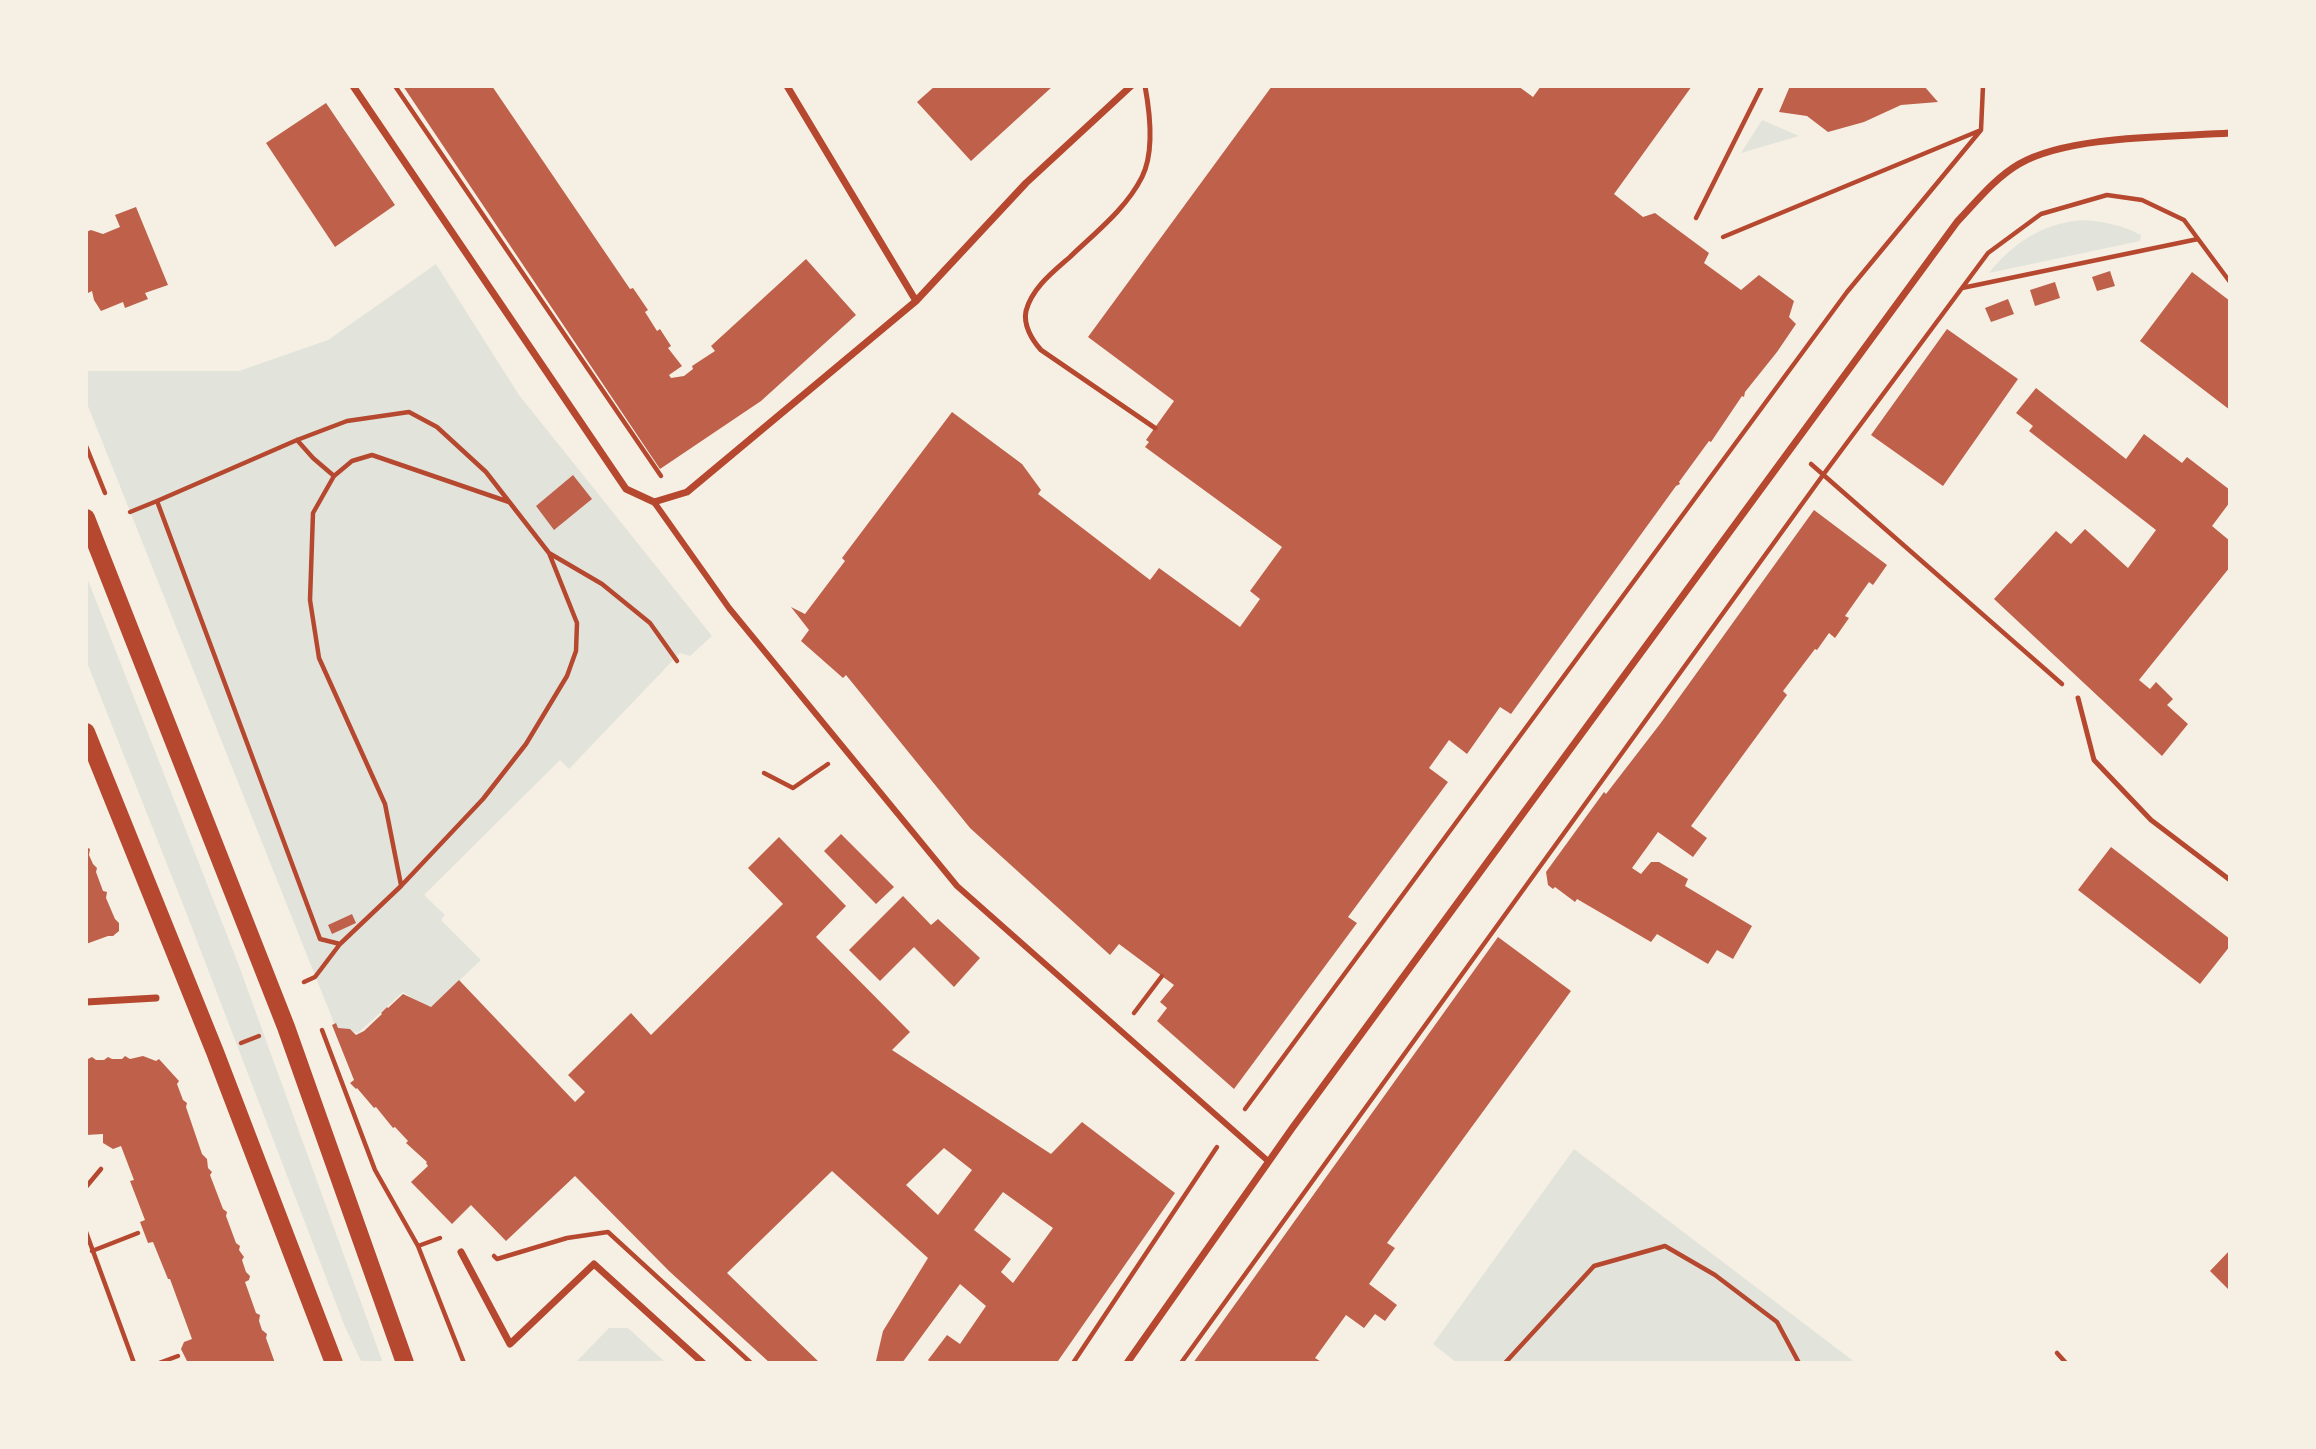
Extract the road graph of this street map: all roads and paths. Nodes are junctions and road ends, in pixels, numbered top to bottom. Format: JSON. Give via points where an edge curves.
{"nodes":[{"id":1,"x":353,"y":86,"type":"edge"},
{"id":2,"x":395,"y":86,"type":"edge"},
{"id":3,"x":787,"y":86,"type":"edge"},
{"id":4,"x":1132,"y":86,"type":"edge"},
{"id":5,"x":1145,"y":86,"type":"edge"},
{"id":6,"x":1762,"y":86,"type":"edge"},
{"id":7,"x":1983,"y":86,"type":"edge"},
{"id":8,"x":1981,"y":130,"type":"junction"},
{"id":9,"x":2230,"y":133,"type":"edge"},
{"id":10,"x":1696,"y":218,"type":"dead end"},
{"id":11,"x":1723,"y":237,"type":"dead end"},
{"id":12,"x":2198,"y":239,"type":"junction"},
{"id":13,"x":2230,"y":282,"type":"edge"},
{"id":14,"x":1962,"y":289,"type":"junction"},
{"id":15,"x":916,"y":302,"type":"junction"},
{"id":16,"x":1155,"y":428,"type":"dead end"},
{"id":17,"x":297,"y":440,"type":"junction"},
{"id":18,"x":1792,"y":446,"type":"junction"},
{"id":19,"x":1823,"y":475,"type":"junction"},
{"id":20,"x":334,"y":476,"type":"junction"},
{"id":21,"x":674,"y":496,"type":"junction"},
{"id":22,"x":157,"y":501,"type":"junction"},
{"id":23,"x":509,"y":502,"type":"junction"},
{"id":24,"x":654,"y":502,"type":"junction"},
{"id":25,"x":130,"y":512,"type":"dead end"},
{"id":26,"x":86,"y":518,"type":"edge"},
{"id":27,"x":549,"y":553,"type":"junction"},
{"id":28,"x":677,"y":661,"type":"dead end"},
{"id":29,"x":2078,"y":698,"type":"joint"},
{"id":30,"x":86,"y":732,"type":"edge"},
{"id":31,"x":845,"y":750,"type":"junction"},
{"id":32,"x":764,"y":773,"type":"dead end"},
{"id":33,"x":2230,"y":880,"type":"edge"},
{"id":34,"x":401,"y":886,"type":"junction"},
{"id":35,"x":340,"y":944,"type":"junction"},
{"id":36,"x":1162,"y":976,"type":"dead end"},
{"id":37,"x":304,"y":982,"type":"dead end"},
{"id":38,"x":156,"y":998,"type":"dead end"},
{"id":39,"x":86,"y":1002,"type":"edge"},
{"id":40,"x":286,"y":1027,"type":"junction"},
{"id":41,"x":1121,"y":1030,"type":"junction"},
{"id":42,"x":215,"y":1052,"type":"junction"},
{"id":43,"x":1231,"y":1127,"type":"junction"},
{"id":44,"x":1268,"y":1161,"type":"junction"},
{"id":45,"x":101,"y":1169,"type":"dead end"},
{"id":46,"x":86,"y":1186,"type":"edge"},
{"id":47,"x":86,"y":1232,"type":"edge"},
{"id":48,"x":138,"y":1233,"type":"dead end"},
{"id":49,"x":92,"y":1251,"type":"junction"},
{"id":50,"x":461,"y":1252,"type":"dead end"},
{"id":51,"x":2057,"y":1353,"type":"dead end"},
{"id":52,"x":178,"y":1356,"type":"dead end"},
{"id":53,"x":134,"y":1363,"type":"edge"},
{"id":54,"x":159,"y":1363,"type":"edge"},
{"id":55,"x":334,"y":1363,"type":"edge"},
{"id":56,"x":405,"y":1363,"type":"edge"},
{"id":57,"x":703,"y":1363,"type":"edge"},
{"id":58,"x":1073,"y":1363,"type":"edge"},
{"id":59,"x":1127,"y":1363,"type":"edge"},
{"id":60,"x":1181,"y":1363,"type":"edge"},
{"id":61,"x":1505,"y":1363,"type":"edge"},
{"id":62,"x":1799,"y":1363,"type":"edge"},
{"id":63,"x":2066,"y":1363,"type":"edge"}],
"edges":[{"from":1,"to":24,"type":"street","via":[[625,489]]},
{"from":2,"to":21,"type":"path"},
{"from":3,"to":15,"type":"street"},
{"from":4,"to":15,"type":"street","via":[[1026,183]]},
{"from":5,"to":16,"type":"lane","via":[[1150,147],[1144,174],[1112,218],[1046,279],[1026,313],[1033,341],[1041,350]]},
{"from":6,"to":10,"type":"path"},
{"from":7,"to":8,"type":"path"},
{"from":8,"to":11,"type":"path"},
{"from":8,"to":43,"type":"path","via":[[1847,292]]},
{"from":9,"to":18,"type":"street","via":[[2076,145],[2046,152],[1998,178],[1957,222]]},
{"from":12,"to":13,"type":"path"},
{"from":12,"to":14,"type":"path"},
{"from":12,"to":14,"type":"path","via":[[2184,220],[2142,200],[2107,195],[2041,214],[1988,253]]},
{"from":14,"to":19,"type":"path"},
{"from":15,"to":21,"type":"street","via":[[687,492]]},
{"from":17,"to":20,"type":"path"},
{"from":17,"to":22,"type":"path"},
{"from":17,"to":23,"type":"path","via":[[347,421],[409,412],[437,427],[486,472]]},
{"from":18,"to":19,"type":"path"},
{"from":18,"to":44,"type":"street"},
{"from":19,"to":29,"type":"path"},
{"from":19,"to":60,"type":"path"},
{"from":20,"to":23,"type":"path","via":[[352,461],[372,455]]},
{"from":20,"to":34,"type":"path","via":[[313,513],[310,600],[319,658],[386,804]]},
{"from":21,"to":24,"type":"street"},
{"from":22,"to":25,"type":"path"},
{"from":22,"to":35,"type":"path","via":[[320,940]]},
{"from":23,"to":27,"type":"path"},
{"from":24,"to":31,"type":"street","via":[[729,608]]},
{"from":26,"to":40,"type":"main road"},
{"from":27,"to":28,"type":"path","via":[[602,584],[650,623]]},
{"from":27,"to":34,"type":"path","via":[[577,623],[576,651],[567,676],[526,744],[483,799]]},
{"from":29,"to":33,"type":"lane","via":[[2094,760],[2151,820]]},
{"from":30,"to":42,"type":"main road"},
{"from":31,"to":32,"type":"path","via":[[793,788]]},
{"from":31,"to":41,"type":"street","via":[[957,887]]},
{"from":34,"to":35,"type":"path"},
{"from":35,"to":37,"type":"path","via":[[315,977]]},
{"from":36,"to":41,"type":"path"},
{"from":38,"to":39,"type":"street"},
{"from":40,"to":42,"type":"path"},
{"from":40,"to":56,"type":"main road"},
{"from":41,"to":43,"type":"street"},
{"from":42,"to":55,"type":"main road"},
{"from":43,"to":44,"type":"street"},
{"from":43,"to":58,"type":"path"},
{"from":44,"to":59,"type":"street"},
{"from":45,"to":46,"type":"path"},
{"from":47,"to":49,"type":"path"},
{"from":48,"to":49,"type":"path"},
{"from":49,"to":53,"type":"path"},
{"from":50,"to":57,"type":"street","via":[[510,1344],[594,1264]]},
{"from":51,"to":63,"type":"path"},
{"from":52,"to":54,"type":"path"},
{"from":61,"to":62,"type":"path","via":[[1594,1266],[1665,1246],[1715,1275],[1777,1322]]}]}
